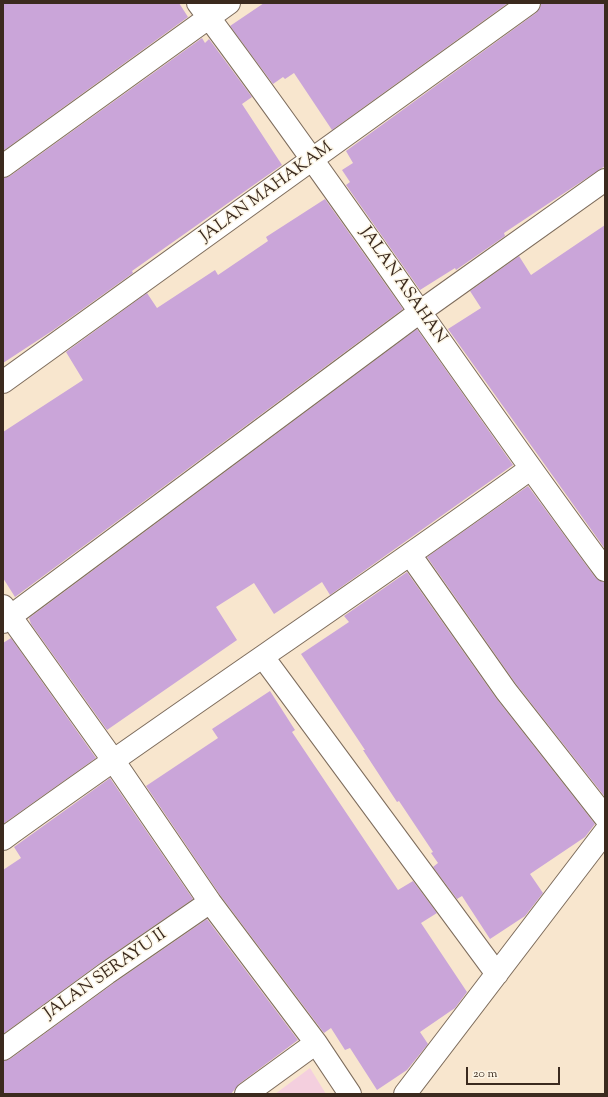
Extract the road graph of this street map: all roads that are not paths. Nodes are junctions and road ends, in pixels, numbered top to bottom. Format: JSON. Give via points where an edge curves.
{"nodes":[{"id":1,"x":229,"y":3,"type":"edge"},
{"id":2,"x":530,"y":3,"type":"edge"},
{"id":3,"x":204,"y":10,"type":"edge"},
{"id":4,"x":313,"y":160,"type":"junction"},
{"id":5,"x":3,"y":166,"type":"edge"},
{"id":6,"x":605,"y":180,"type":"edge"},
{"id":7,"x":421,"y":311,"type":"junction"},
{"id":8,"x":3,"y":382,"type":"edge"},
{"id":9,"x":530,"y":469,"type":"junction"},
{"id":10,"x":411,"y":556,"type":"junction"},
{"id":11,"x":605,"y":570,"type":"edge"},
{"id":12,"x":6,"y":615,"type":"edge"},
{"id":13,"x":263,"y":657,"type":"junction"},
{"id":14,"x":113,"y":760,"type":"junction"},
{"id":15,"x":605,"y":817,"type":"edge"},
{"id":16,"x":605,"y":832,"type":"edge"},
{"id":17,"x":3,"y":840,"type":"edge"},
{"id":18,"x":210,"y":902,"type":"junction"},
{"id":19,"x":497,"y":974,"type":"junction"},
{"id":20,"x":316,"y":1043,"type":"junction"},
{"id":21,"x":3,"y":1049,"type":"edge"},
{"id":22,"x":246,"y":1094,"type":"edge"},
{"id":23,"x":350,"y":1094,"type":"edge"},
{"id":24,"x":405,"y":1094,"type":"edge"}],
"edges":[{"from":1,"to":3,"type":"street"},
{"from":2,"to":4,"type":"street","name":"JALAN MAHAKAM"},
{"from":3,"to":4,"type":"street","name":"JALAN ASAHAN"},
{"from":3,"to":5,"type":"street"},
{"from":4,"to":7,"type":"street","name":"JALAN ASAHAN"},
{"from":4,"to":8,"type":"street","name":"JALAN MAHAKAM"},
{"from":6,"to":7,"type":"street"},
{"from":7,"to":9,"type":"street","name":"JALAN ASAHAN"},
{"from":7,"to":12,"type":"street"},
{"from":9,"to":10,"type":"street"},
{"from":9,"to":11,"type":"street","name":"JALAN ASAHAN"},
{"from":10,"to":13,"type":"street"},
{"from":10,"to":15,"type":"street","via":[[506,691]]},
{"from":12,"to":14,"type":"street"},
{"from":13,"to":14,"type":"street"},
{"from":13,"to":19,"type":"street"},
{"from":14,"to":17,"type":"street"},
{"from":14,"to":18,"type":"street"},
{"from":16,"to":19,"type":"street"},
{"from":18,"to":20,"type":"street"},
{"from":18,"to":21,"type":"street","name":"JALAN SERAYU II"},
{"from":19,"to":24,"type":"street"},
{"from":20,"to":22,"type":"street"},
{"from":20,"to":23,"type":"street"}]}
